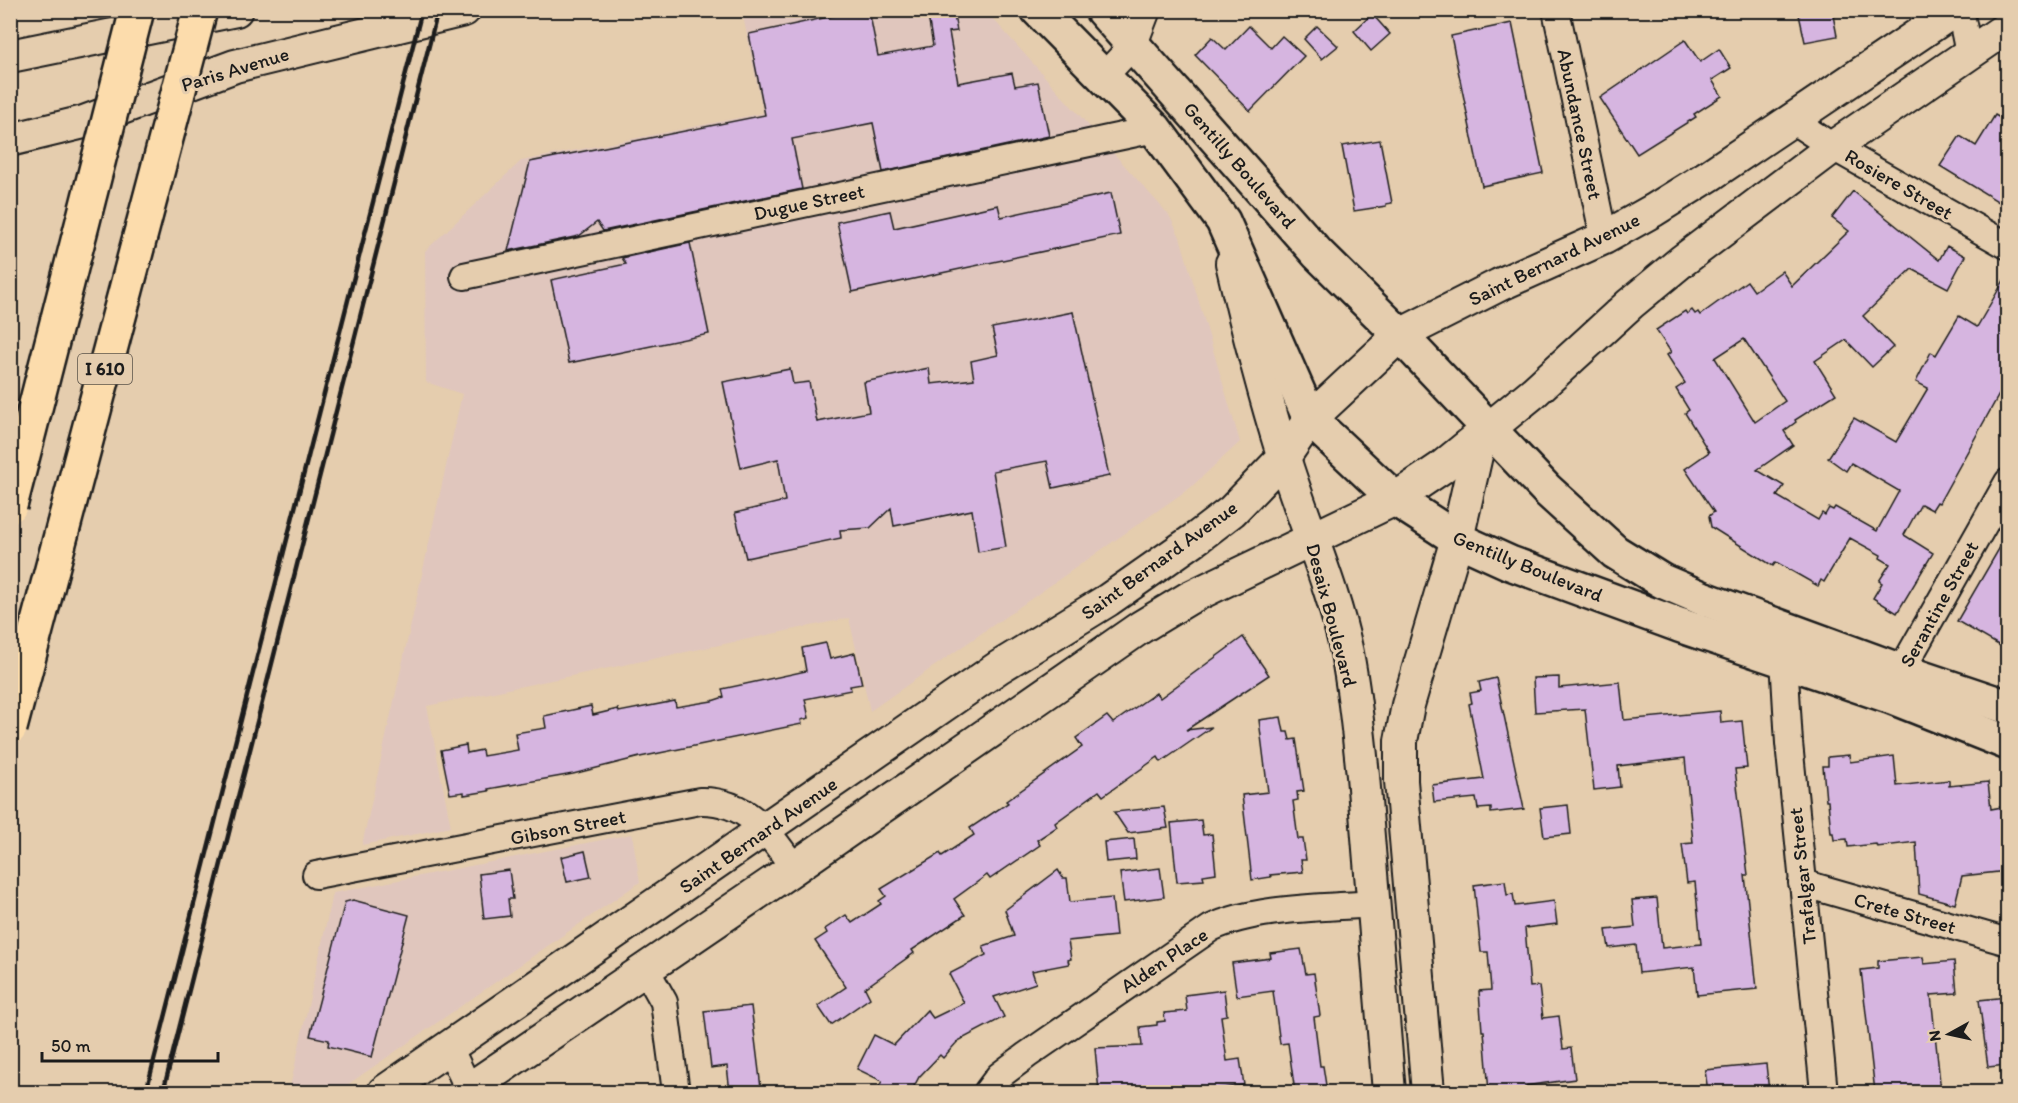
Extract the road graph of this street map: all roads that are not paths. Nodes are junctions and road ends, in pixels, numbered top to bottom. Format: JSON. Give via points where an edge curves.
{"nodes":[{"id":1,"x":137,"y":10,"type":"edge"},
{"id":2,"x":200,"y":10,"type":"edge"},
{"id":3,"x":236,"y":10,"type":"edge"},
{"id":4,"x":464,"y":10,"type":"edge"},
{"id":5,"x":1038,"y":10,"type":"edge"},
{"id":6,"x":1102,"y":10,"type":"edge"},
{"id":7,"x":1147,"y":10,"type":"edge"},
{"id":8,"x":1557,"y":10,"type":"edge"},
{"id":9,"x":1955,"y":10,"type":"edge"},
{"id":10,"x":1960,"y":10,"type":"edge"},
{"id":11,"x":2007,"y":27,"type":"edge"},
{"id":12,"x":1134,"y":44,"type":"junction"},
{"id":13,"x":1969,"y":53,"type":"junction"},
{"id":14,"x":10,"y":56,"type":"edge"},
{"id":15,"x":1104,"y":76,"type":"junction"},
{"id":16,"x":1792,"y":120,"type":"junction"},
{"id":17,"x":1155,"y":129,"type":"junction"},
{"id":18,"x":10,"y":140,"type":"edge"},
{"id":19,"x":1833,"y":147,"type":"junction"},
{"id":20,"x":1223,"y":221,"type":"junction"},
{"id":21,"x":1604,"y":238,"type":"junction"},
{"id":22,"x":2007,"y":246,"type":"edge"},
{"id":23,"x":464,"y":276,"type":"dead end"},
{"id":24,"x":1400,"y":335,"type":"junction"},
{"id":25,"x":1310,"y":419,"type":"junction"},
{"id":26,"x":1488,"y":428,"type":"junction"},
{"id":27,"x":1284,"y":457,"type":"junction"},
{"id":28,"x":2007,"y":482,"type":"edge"},
{"id":29,"x":1395,"y":499,"type":"junction"},
{"id":30,"x":10,"y":506,"type":"edge"},
{"id":31,"x":1457,"y":539,"type":"junction"},
{"id":32,"x":1312,"y":540,"type":"junction"},
{"id":33,"x":1784,"y":659,"type":"junction"},
{"id":34,"x":1897,"y":684,"type":"junction"},
{"id":35,"x":2007,"y":708,"type":"edge"},
{"id":36,"x":10,"y":728,"type":"edge"},
{"id":37,"x":2007,"y":743,"type":"edge"},
{"id":38,"x":766,"y":829,"type":"junction"},
{"id":39,"x":794,"y":868,"type":"junction"},
{"id":40,"x":316,"y":875,"type":"dead end"},
{"id":41,"x":1802,"y":883,"type":"junction"},
{"id":42,"x":1373,"y":904,"type":"junction"},
{"id":43,"x":2007,"y":942,"type":"edge"},
{"id":44,"x":645,"y":968,"type":"junction"},
{"id":45,"x":449,"y":1047,"type":"junction"},
{"id":46,"x":468,"y":1091,"type":"edge"},
{"id":47,"x":384,"y":1092,"type":"edge"},
{"id":48,"x":676,"y":1092,"type":"edge"},
{"id":49,"x":987,"y":1092,"type":"edge"},
{"id":50,"x":1389,"y":1092,"type":"edge"},
{"id":51,"x":1428,"y":1092,"type":"edge"},
{"id":52,"x":1824,"y":1092,"type":"edge"}],
"edges":[{"from":1,"to":30,"type":"highway","number":"I 610","bridge":true},
{"from":2,"to":36,"type":"highway","number":"I 610","bridge":true},
{"from":3,"to":14,"type":"street"},
{"from":4,"to":18,"type":"street","name":"Paris Avenue","via":[[235,66],[84,122]]},
{"from":5,"to":15,"type":"main road","name":"Gentilly Boulevard"},
{"from":6,"to":12,"type":"main road","name":"Gentilly Boulevard"},
{"from":7,"to":12,"type":"street"},
{"from":8,"to":21,"type":"street","name":"Abundance Street"},
{"from":9,"to":16,"type":"street","name":"Saint Bernard Avenue"},
{"from":10,"to":13,"type":"street"},
{"from":11,"to":13,"type":"street"},
{"from":12,"to":15,"type":"street"},
{"from":12,"to":24,"type":"main road","name":"Gentilly Boulevard","via":[[1318,254]]},
{"from":13,"to":19,"type":"street"},
{"from":15,"to":17,"type":"main road","name":"Gentilly Boulevard"},
{"from":16,"to":19,"type":"street","name":"Rosiere Street"},
{"from":16,"to":21,"type":"street","name":"Saint Bernard Avenue","via":[[1701,181]]},
{"from":17,"to":20,"type":"main road","name":"Gentilly Boulevard"},
{"from":17,"to":23,"type":"street","name":"Dugue Street"},
{"from":19,"to":22,"type":"street","name":"Rosiere Street"},
{"from":19,"to":26,"type":"street","via":[[1682,261]]},
{"from":20,"to":25,"type":"main road","name":"Gentilly Boulevard"},
{"from":20,"to":27,"type":"street","name":"Desaix Boulevard"},
{"from":21,"to":24,"type":"street","name":"Saint Bernard Avenue"},
{"from":24,"to":25,"type":"street","name":"Saint Bernard Avenue"},
{"from":24,"to":26,"type":"main road","name":"Gentilly Boulevard"},
{"from":25,"to":27,"type":"street","name":"Saint Bernard Avenue"},
{"from":25,"to":29,"type":"main road","name":"Gentilly Boulevard"},
{"from":26,"to":29,"type":"street","via":[[1441,468]]},
{"from":26,"to":31,"type":"street","via":[[1477,451]]},
{"from":26,"to":34,"type":"main road","name":"Gentilly Boulevard","via":[[1579,522],[1615,552],[1662,581],[1761,621]]},
{"from":27,"to":32,"type":"street","name":"Desaix Boulevard"},
{"from":27,"to":38,"type":"street","name":"Saint Bernard Avenue","via":[[1233,511],[1198,537],[1108,600],[999,667]]},
{"from":28,"to":34,"type":"street","name":"Serantine Street"},
{"from":29,"to":31,"type":"main road","name":"Gentilly Boulevard"},
{"from":29,"to":32,"type":"street"},
{"from":31,"to":33,"type":"main road","name":"Gentilly Boulevard","via":[[1562,583]]},
{"from":31,"to":51,"type":"street","via":[[1413,684],[1401,741],[1401,782]]},
{"from":32,"to":39,"type":"street","via":[[1189,598],[1141,627]]},
{"from":32,"to":42,"type":"street","name":"Desaix Boulevard","via":[[1336,614],[1353,686]]},
{"from":33,"to":34,"type":"main road","name":"Gentilly Boulevard"},
{"from":33,"to":41,"type":"street","name":"Trafalgar Street"},
{"from":34,"to":35,"type":"main road","name":"Gentilly Boulevard"},
{"from":34,"to":37,"type":"main road","name":"Gentilly Boulevard"},
{"from":38,"to":39,"type":"street","name":"Gibson Street"},
{"from":38,"to":40,"type":"street","name":"Gibson Street","via":[[731,804],[700,801]]},
{"from":38,"to":45,"type":"street","name":"Saint Bernard Avenue"},
{"from":39,"to":44,"type":"street"},
{"from":41,"to":43,"type":"street","name":"Crete Street"},
{"from":41,"to":52,"type":"street","name":"Trafalgar Street"},
{"from":42,"to":49,"type":"street","name":"Alden Place","via":[[1255,914],[1211,928],[1027,1055],[999,1076]]},
{"from":42,"to":50,"type":"street","name":"Desaix Boulevard"},
{"from":44,"to":46,"type":"street"},
{"from":44,"to":48,"type":"street","via":[[664,1002]]},
{"from":45,"to":46,"type":"street"},
{"from":45,"to":47,"type":"street","name":"Saint Bernard Avenue"}]}
